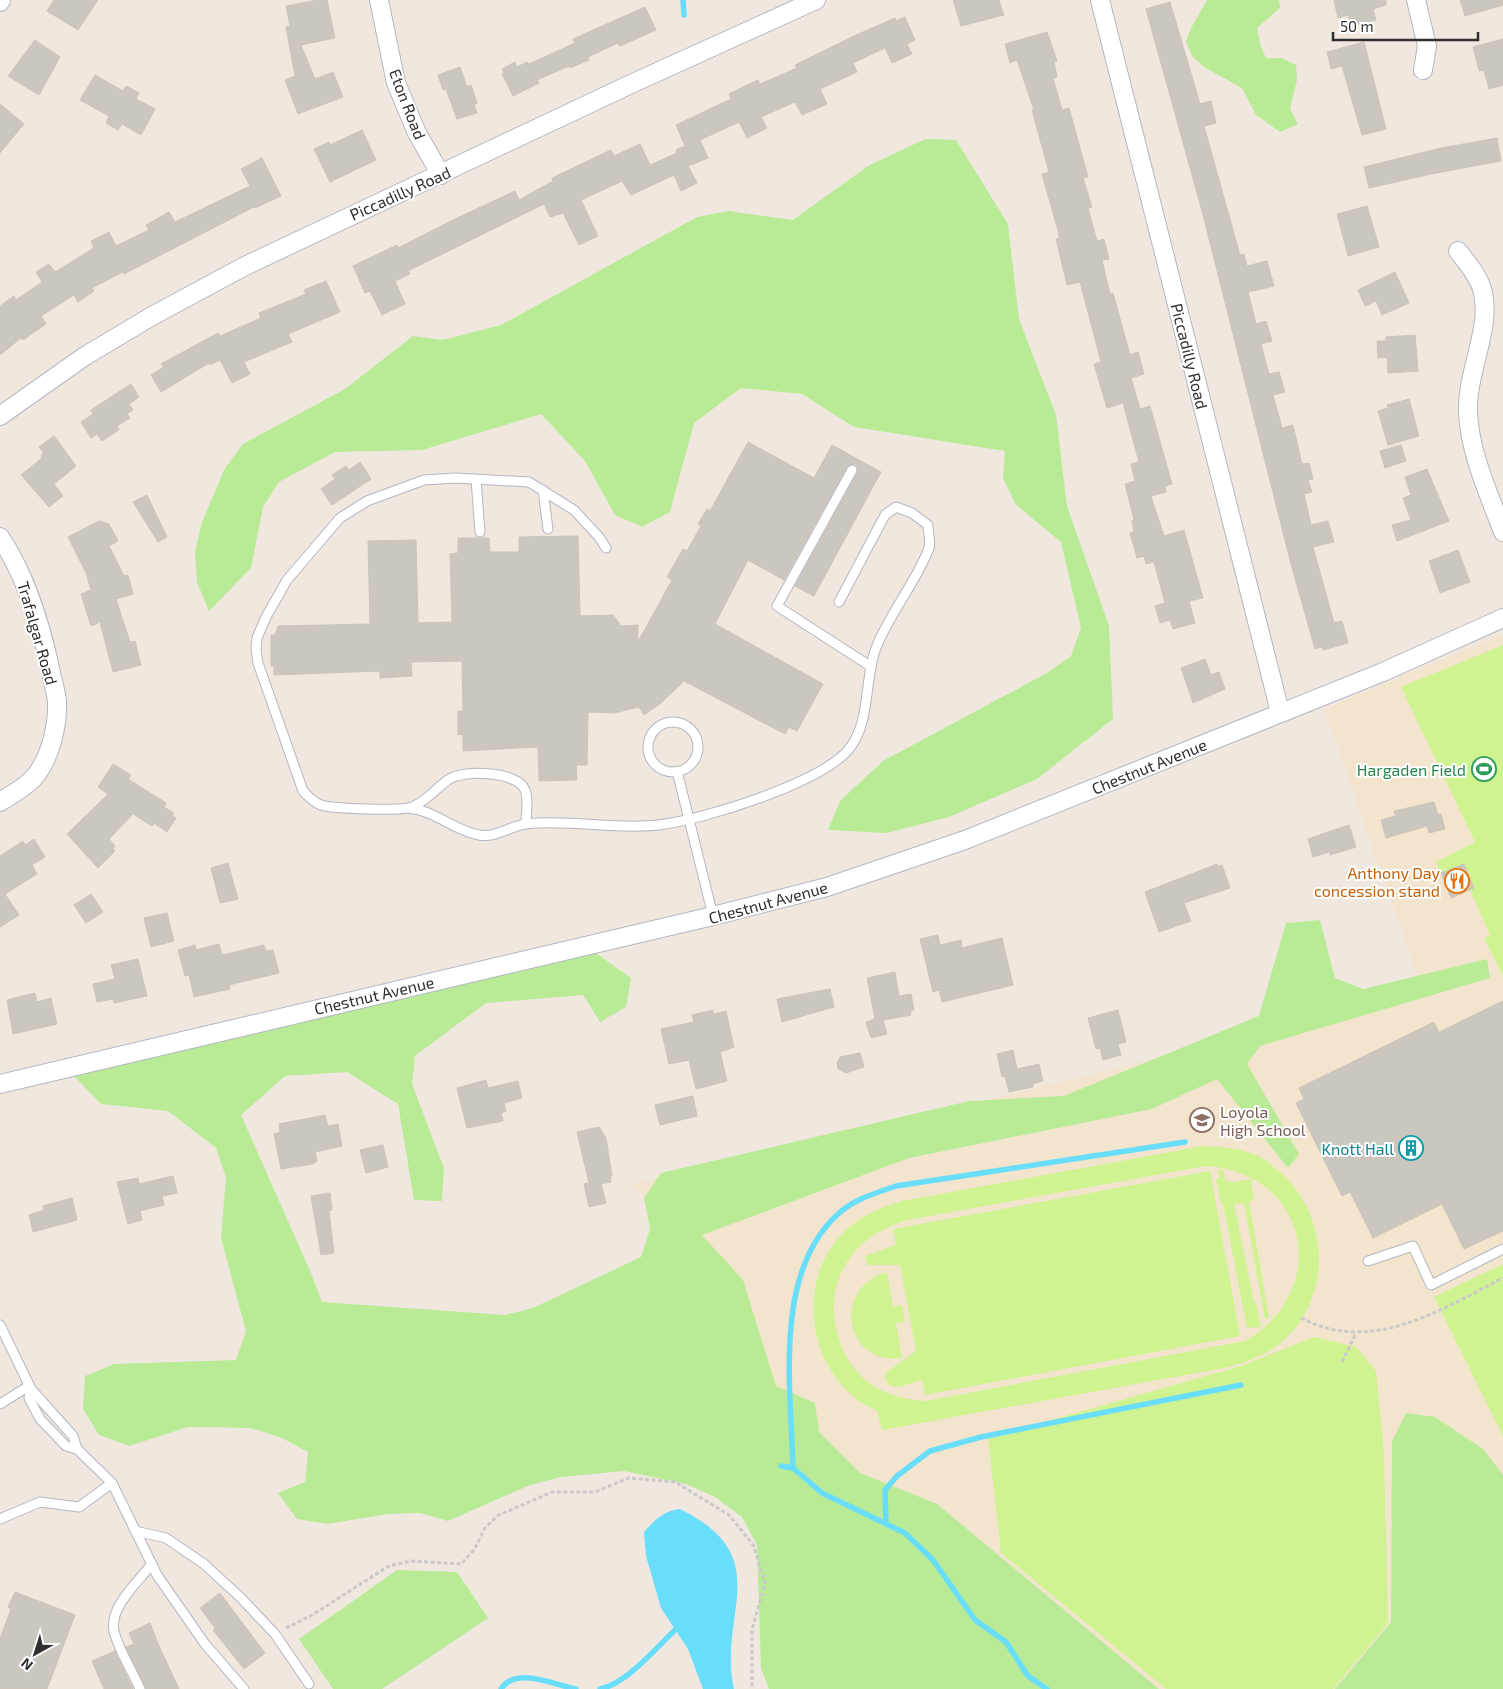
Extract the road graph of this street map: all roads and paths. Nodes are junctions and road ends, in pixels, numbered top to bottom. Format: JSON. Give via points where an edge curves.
{"nodes":[{"id":1,"x":378,"y":0,"type":"edge"},
{"id":2,"x":816,"y":0,"type":"edge"},
{"id":3,"x":1100,"y":0,"type":"edge"},
{"id":4,"x":1416,"y":0,"type":"edge"},
{"id":5,"x":1423,"y":70,"type":"dead end"},
{"id":6,"x":441,"y":175,"type":"junction"},
{"id":7,"x":1458,"y":251,"type":"dead end"},
{"id":8,"x":0,"y":416,"type":"edge"},
{"id":9,"x":852,"y":470,"type":"dead end"},
{"id":10,"x":476,"y":479,"type":"junction"},
{"id":11,"x":543,"y":490,"type":"junction"},
{"id":12,"x":548,"y":529,"type":"dead end"},
{"id":13,"x":480,"y":532,"type":"dead end"},
{"id":14,"x":1503,"y":532,"type":"edge"},
{"id":15,"x":0,"y":537,"type":"edge"},
{"id":16,"x":606,"y":548,"type":"dead end"},
{"id":17,"x":839,"y":602,"type":"dead end"},
{"id":18,"x":1503,"y":618,"type":"edge"},
{"id":19,"x":870,"y":666,"type":"junction"},
{"id":20,"x":1280,"y":712,"type":"junction"},
{"id":21,"x":677,"y":771,"type":"junction"},
{"id":22,"x":0,"y":802,"type":"edge"},
{"id":23,"x":409,"y":808,"type":"junction"},
{"id":24,"x":688,"y":819,"type":"junction"},
{"id":25,"x":526,"y":824,"type":"junction"},
{"id":26,"x":713,"y":916,"type":"junction"},
{"id":27,"x":0,"y":1084,"type":"edge"},
{"id":28,"x":1503,"y":1248,"type":"edge"},
{"id":29,"x":1368,"y":1262,"type":"dead end"},
{"id":30,"x":1503,"y":1278,"type":"edge"},
{"id":31,"x":1301,"y":1318,"type":"dead end"},
{"id":32,"x":0,"y":1324,"type":"edge"},
{"id":33,"x":1356,"y":1333,"type":"junction"},
{"id":34,"x":1342,"y":1362,"type":"dead end"},
{"id":35,"x":30,"y":1387,"type":"junction"},
{"id":36,"x":0,"y":1404,"type":"edge"},
{"id":37,"x":77,"y":1450,"type":"junction"},
{"id":38,"x":112,"y":1483,"type":"junction"},
{"id":39,"x":0,"y":1519,"type":"edge"},
{"id":40,"x":135,"y":1531,"type":"junction"},
{"id":41,"x":152,"y":1564,"type":"junction"},
{"id":42,"x":275,"y":1634,"type":"junction"},
{"id":43,"x":309,"y":1684,"type":"dead end"},
{"id":44,"x":140,"y":1689,"type":"edge"},
{"id":45,"x":244,"y":1689,"type":"edge"},
{"id":46,"x":752,"y":1689,"type":"edge"}],
"edges":[{"from":1,"to":6,"type":"street","name":"Eton Road","via":[[396,82],[417,133]]},
{"from":2,"to":6,"type":"street","name":"Piccadilly Road","via":[[630,84]]},
{"from":3,"to":20,"type":"street","name":"Piccadilly Road"},
{"from":4,"to":5,"type":"street","via":[[1427,46]]},
{"from":6,"to":8,"type":"street","name":"Piccadilly Road","via":[[349,215],[152,316],[85,356]]},
{"from":7,"to":14,"type":"street","via":[[1482,290],[1481,342],[1470,376],[1468,416],[1476,460]]},
{"from":9,"to":19,"type":"lane","via":[[777,606]]},
{"from":10,"to":11,"type":"lane","via":[[529,482]]},
{"from":10,"to":13,"type":"lane"},
{"from":10,"to":23,"type":"lane","via":[[424,480],[366,501],[340,518],[287,580],[256,638],[258,663],[303,791],[312,800],[336,808]]},
{"from":11,"to":12,"type":"lane"},
{"from":11,"to":16,"type":"lane","via":[[579,515]]},
{"from":15,"to":22,"type":"street","name":"Trafalgar Road","via":[[14,558],[30,598],[57,702],[49,750],[38,773],[23,788]]},
{"from":17,"to":19,"type":"lane","via":[[885,516],[896,507],[912,513],[928,525],[930,546],[877,646]]},
{"from":18,"to":20,"type":"street","name":"Chestnut Avenue","via":[[1383,672]]},
{"from":19,"to":24,"type":"lane","via":[[862,722],[849,748],[837,760],[821,771],[764,796]]},
{"from":20,"to":26,"type":"street","name":"Chestnut Avenue","via":[[965,840],[827,887]]},
{"from":21,"to":21,"type":"lane","via":[[691,764],[696,756],[697,740],[687,726],[671,722],[656,728],[651,734],[648,750],[654,764],[661,769]]},
{"from":21,"to":24,"type":"lane"},
{"from":23,"to":25,"type":"lane","via":[[438,816],[480,835],[496,835]]},
{"from":23,"to":25,"type":"lane","via":[[421,803],[456,776],[498,774],[520,782],[525,789]]},
{"from":24,"to":25,"type":"lane","via":[[658,826]]},
{"from":24,"to":26,"type":"lane"},
{"from":26,"to":27,"type":"street","name":"Chestnut Avenue"},
{"from":28,"to":29,"type":"lane","via":[[1431,1285],[1413,1246]]},
{"from":30,"to":33,"type":"path","via":[[1430,1315],[1403,1325]]},
{"from":31,"to":33,"type":"path","via":[[1340,1333]]},
{"from":32,"to":35,"type":"lane"},
{"from":33,"to":34,"type":"path"},
{"from":35,"to":36,"type":"lane"},
{"from":35,"to":37,"type":"lane","via":[[73,1436]]},
{"from":35,"to":37,"type":"lane","via":[[29,1398],[40,1419],[66,1446]]},
{"from":37,"to":38,"type":"lane"},
{"from":38,"to":39,"type":"lane","via":[[79,1506],[40,1502]]},
{"from":38,"to":40,"type":"lane"},
{"from":40,"to":41,"type":"lane"},
{"from":40,"to":42,"type":"lane","via":[[166,1538],[204,1564]]},
{"from":41,"to":44,"type":"lane","via":[[119,1606],[115,1617],[114,1631]]},
{"from":41,"to":45,"type":"lane","via":[[205,1644]]},
{"from":42,"to":43,"type":"lane"},
{"from":42,"to":46,"type":"path","via":[[312,1615],[389,1566],[411,1561],[461,1564],[497,1516],[552,1492],[595,1492],[629,1478],[675,1482],[729,1515],[754,1546],[765,1583],[752,1630]]}]}
